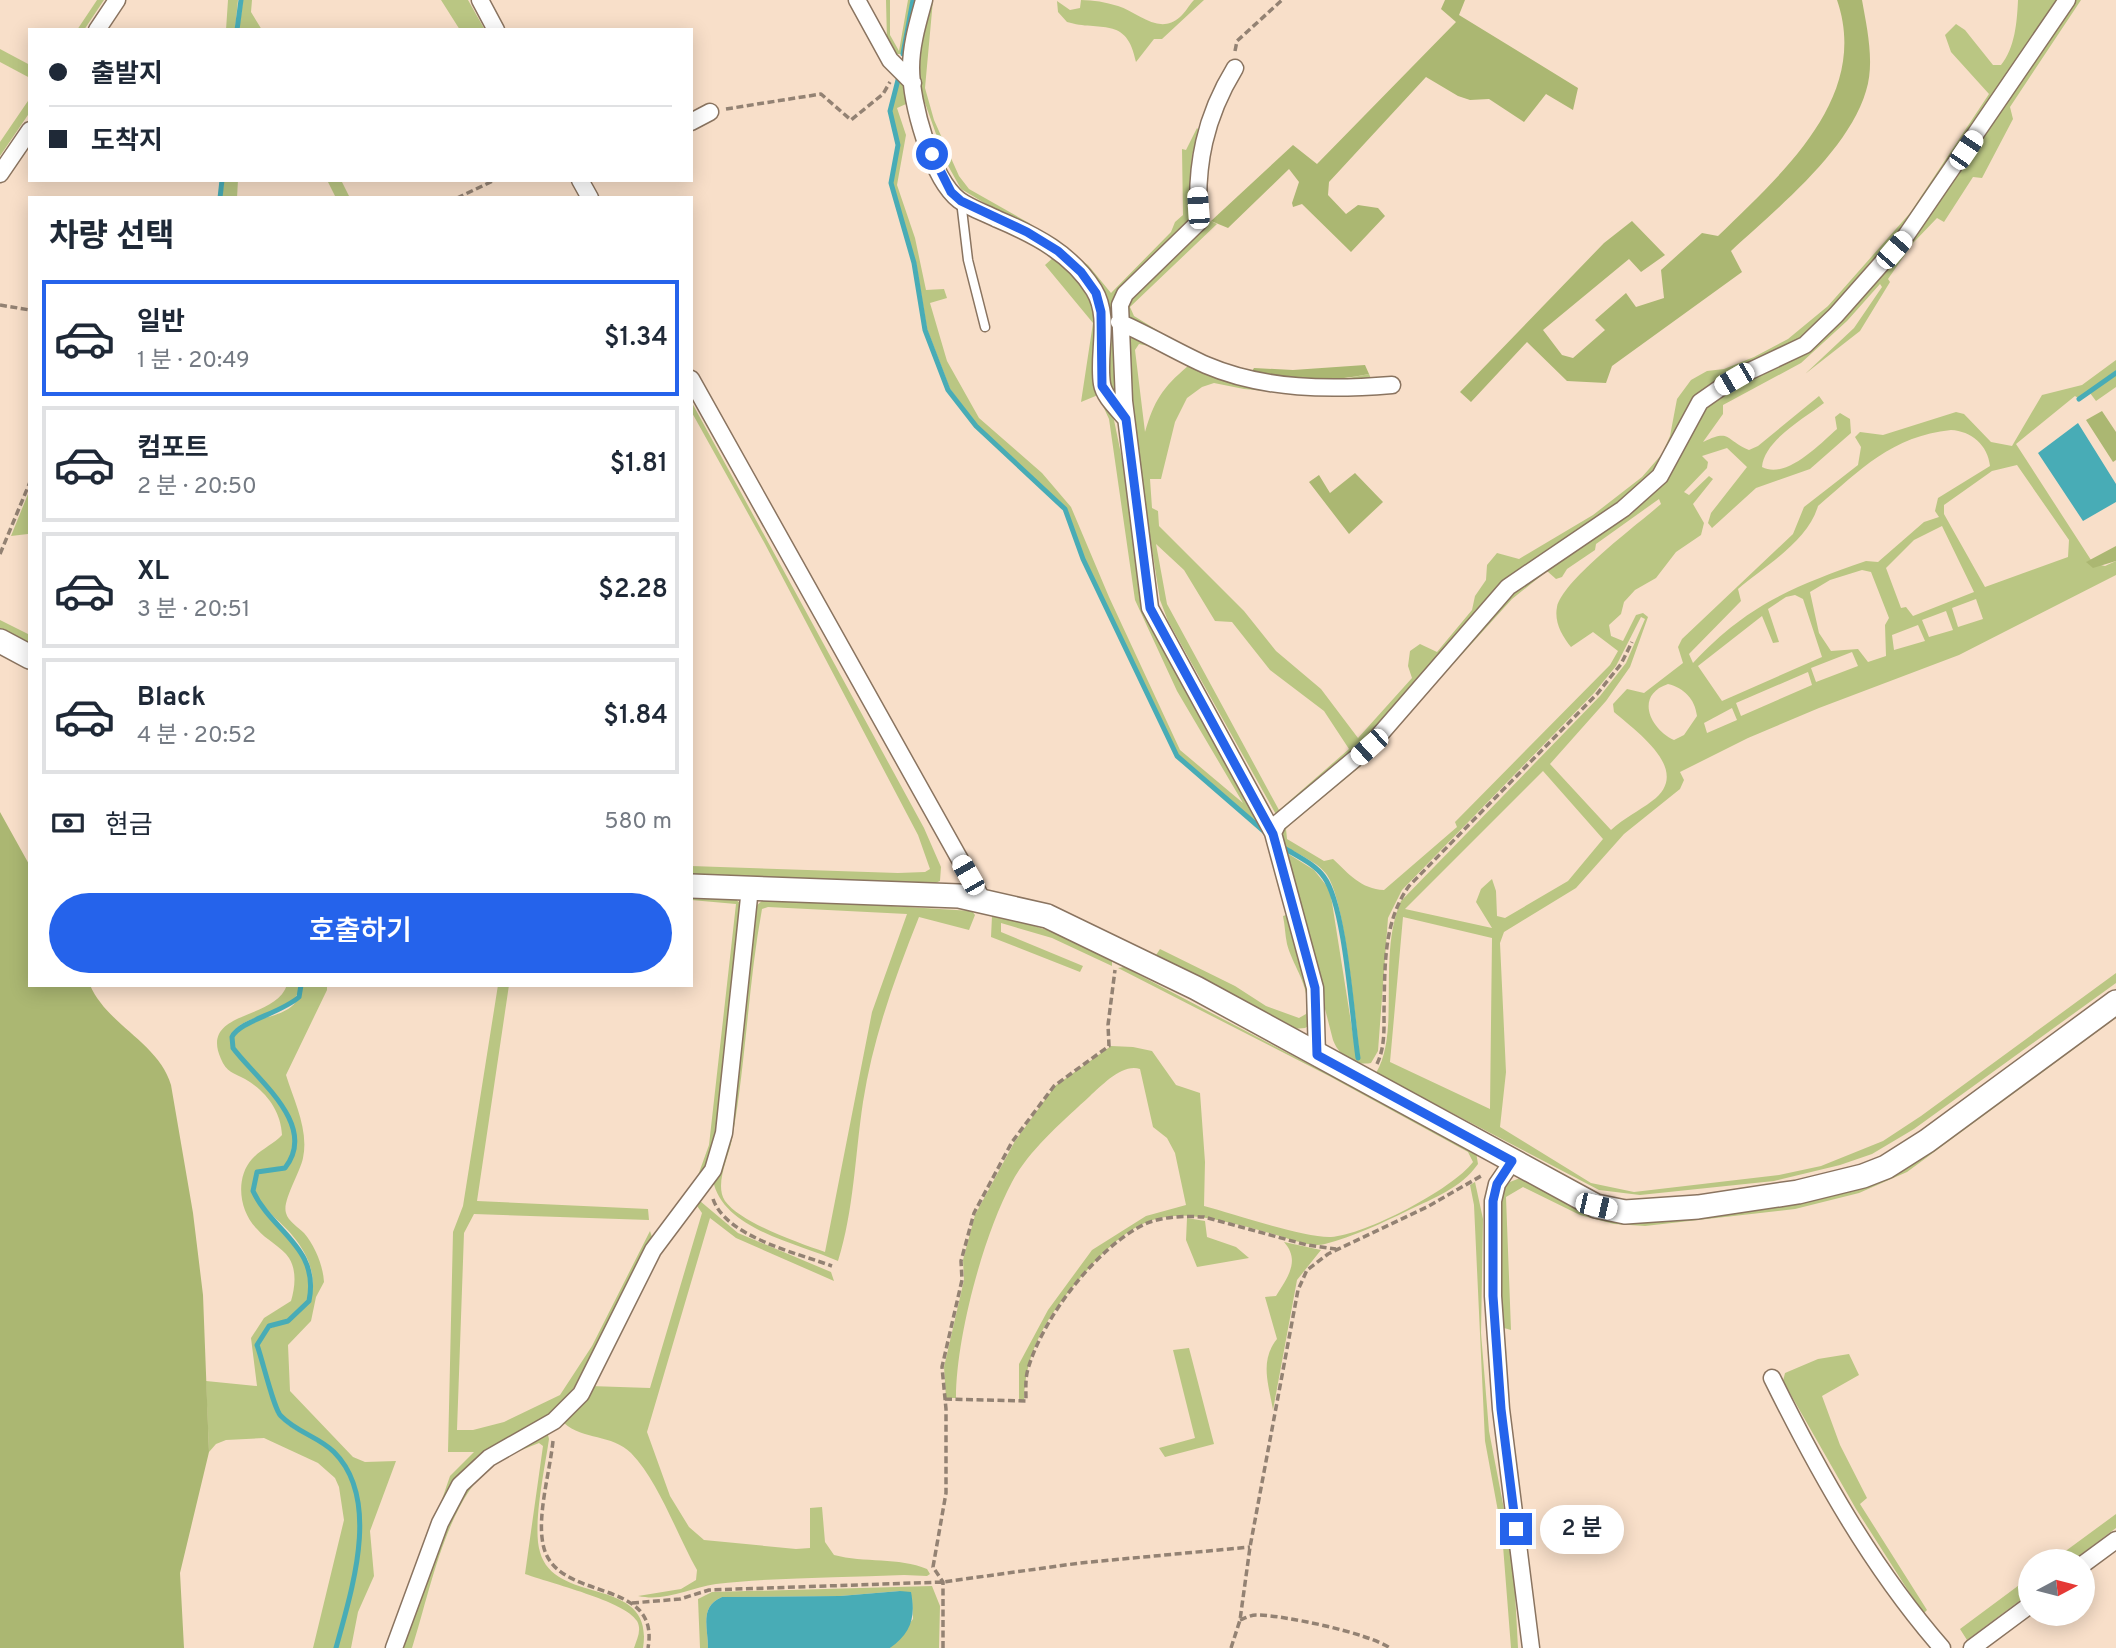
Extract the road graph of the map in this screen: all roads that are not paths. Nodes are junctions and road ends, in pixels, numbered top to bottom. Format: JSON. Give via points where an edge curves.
{"nodes":[{"id":1,"x":117,"y":0,"type":"edge"},
{"id":2,"x":480,"y":0,"type":"edge"},
{"id":3,"x":857,"y":0,"type":"edge"},
{"id":4,"x":924,"y":0,"type":"edge"},
{"id":5,"x":2067,"y":0,"type":"edge"},
{"id":6,"x":98,"y":28,"type":"edge"},
{"id":7,"x":495,"y":28,"type":"edge"},
{"id":8,"x":1235,"y":68,"type":"road end"},
{"id":9,"x":913,"y":83,"type":"junction"},
{"id":10,"x":710,"y":112,"type":"road end"},
{"id":11,"x":693,"y":121,"type":"edge"},
{"id":12,"x":28,"y":133,"type":"edge"},
{"id":13,"x":0,"y":174,"type":"edge"},
{"id":14,"x":961,"y":201,"type":"junction"},
{"id":15,"x":1119,"y":322,"type":"junction"},
{"id":16,"x":985,"y":327,"type":"dead end"},
{"id":17,"x":693,"y":383,"type":"edge"},
{"id":18,"x":1392,"y":385,"type":"dead end"},
{"id":19,"x":1126,"y":419,"type":"junction"},
{"id":20,"x":0,"y":641,"type":"edge"},
{"id":21,"x":28,"y":656,"type":"edge"},
{"id":22,"x":1273,"y":834,"type":"junction"},
{"id":23,"x":693,"y":886,"type":"edge"},
{"id":24,"x":750,"y":888,"type":"junction"},
{"id":25,"x":982,"y":899,"type":"junction"},
{"id":26,"x":2116,"y":1002,"type":"edge"},
{"id":27,"x":1317,"y":1055,"type":"junction"},
{"id":28,"x":1512,"y":1161,"type":"junction"},
{"id":29,"x":1772,"y":1378,"type":"dead end"},
{"id":30,"x":2116,"y":1540,"type":"edge"},
{"id":31,"x":2095,"y":1555,"type":"edge"},
{"id":32,"x":2018,"y":1614,"type":"edge"},
{"id":33,"x":394,"y":1648,"type":"edge"},
{"id":34,"x":1531,"y":1648,"type":"edge"},
{"id":35,"x":1942,"y":1648,"type":"edge"},
{"id":36,"x":1972,"y":1648,"type":"edge"}],
"edges":[{"from":1,"to":6,"type":"street"},
{"from":2,"to":7,"type":"street"},
{"from":3,"to":9,"type":"street","via":[[890,60]]},
{"from":4,"to":9,"type":"street","via":[[912,52]]},
{"from":5,"to":22,"type":"street","via":[[1905,237],[1836,315],[1805,345],[1706,396],[1652,484],[1623,509],[1507,586],[1369,747],[1278,823]]},
{"from":8,"to":15,"type":"street","via":[[1219,95],[1199,157],[1199,222],[1125,293]]},
{"from":9,"to":14,"type":"street","via":[[933,159]]},
{"from":10,"to":11,"type":"street"},
{"from":12,"to":13,"type":"street"},
{"from":14,"to":16,"type":"lane","via":[[968,260]]},
{"from":14,"to":19,"type":"street","via":[[1027,232],[1081,272],[1096,293],[1101,312],[1102,386]]},
{"from":15,"to":18,"type":"street","via":[[1236,376],[1273,384],[1346,389]]},
{"from":15,"to":19,"type":"street"},
{"from":17,"to":25,"type":"street"},
{"from":19,"to":22,"type":"street","via":[[1150,608]]},
{"from":20,"to":21,"type":"street"},
{"from":22,"to":27,"type":"street","via":[[1315,988]]},
{"from":23,"to":24,"type":"street"},
{"from":24,"to":25,"type":"street"},
{"from":24,"to":33,"type":"street","via":[[724,1133],[713,1170],[653,1250],[581,1394],[554,1421],[489,1458],[460,1485],[440,1523]]},
{"from":25,"to":27,"type":"street","via":[[1047,916],[1116,947]]},
{"from":26,"to":28,"type":"street","via":[[1907,1155],[1839,1184],[1749,1201],[1625,1212],[1596,1206]]},
{"from":27,"to":28,"type":"street"},
{"from":28,"to":34,"type":"street","via":[[1497,1184],[1493,1201],[1493,1296],[1501,1409]]},
{"from":29,"to":35,"type":"street","via":[[1806,1447],[1852,1522],[1910,1611]]},
{"from":30,"to":31,"type":"street"},
{"from":32,"to":36,"type":"street"}]}
